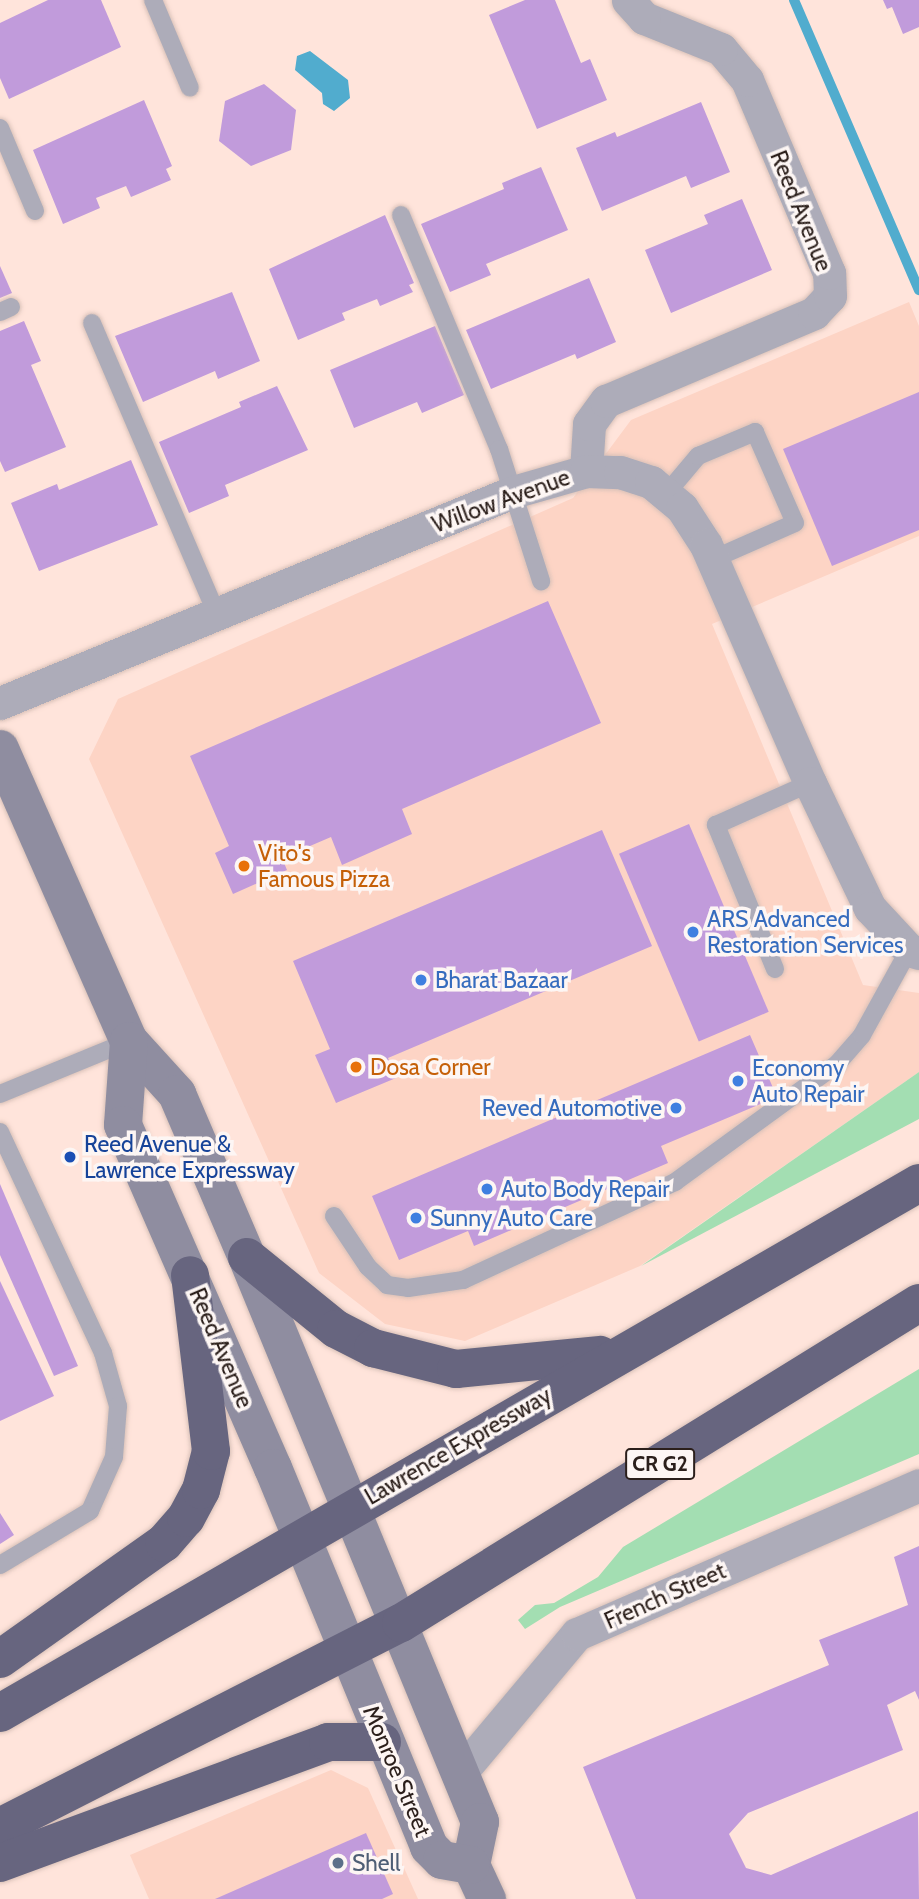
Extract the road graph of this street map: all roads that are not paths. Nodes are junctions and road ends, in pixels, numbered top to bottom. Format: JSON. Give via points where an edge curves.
{"nodes":[{"id":1,"x":153,"y":0,"type":"edge"},
{"id":2,"x":628,"y":0,"type":"edge"},
{"id":3,"x":190,"y":88,"type":"dead end"},
{"id":4,"x":0,"y":128,"type":"edge"},
{"id":5,"x":35,"y":211,"type":"dead end"},
{"id":6,"x":401,"y":215,"type":"dead end"},
{"id":7,"x":92,"y":323,"type":"dead end"},
{"id":8,"x":586,"y":471,"type":"junction"},
{"id":9,"x":513,"y":492,"type":"junction"},
{"id":10,"x":666,"y":494,"type":"junction"},
{"id":11,"x":713,"y":559,"type":"junction"},
{"id":12,"x":541,"y":581,"type":"dead end"},
{"id":13,"x":217,"y":614,"type":"junction"},
{"id":14,"x":0,"y":703,"type":"edge"},
{"id":15,"x":0,"y":749,"type":"edge"},
{"id":16,"x":810,"y":783,"type":"junction"},
{"id":17,"x":914,"y":952,"type":"edge"},
{"id":18,"x":775,"y":969,"type":"dead end"},
{"id":19,"x":129,"y":1041,"type":"junction"},
{"id":20,"x":0,"y":1094,"type":"edge"},
{"id":21,"x":0,"y":1132,"type":"edge"},
{"id":22,"x":919,"y":1183,"type":"edge"},
{"id":23,"x":334,"y":1216,"type":"dead end"},
{"id":24,"x":247,"y":1257,"type":"junction"},
{"id":25,"x":190,"y":1275,"type":"junction"},
{"id":26,"x":919,"y":1303,"type":"edge"},
{"id":27,"x":619,"y":1353,"type":"junction"},
{"id":28,"x":919,"y":1485,"type":"edge"},
{"id":29,"x":349,"y":1508,"type":"junction"},
{"id":30,"x":301,"y":1537,"type":"junction"},
{"id":31,"x":0,"y":1565,"type":"edge"},
{"id":32,"x":401,"y":1623,"type":"junction"},
{"id":33,"x":346,"y":1651,"type":"junction"},
{"id":34,"x":0,"y":1659,"type":"edge"},
{"id":35,"x":0,"y":1713,"type":"edge"},
{"id":36,"x":383,"y":1742,"type":"junction"},
{"id":37,"x":461,"y":1772,"type":"junction"},
{"id":38,"x":0,"y":1827,"type":"edge"},
{"id":39,"x":0,"y":1863,"type":"edge"},
{"id":40,"x":476,"y":1889,"type":"edge"}],
"edges":[{"from":1,"to":3,"type":"lane"},
{"from":2,"to":8,"type":"street","name":"Reed Avenue","via":[[644,18],[721,49],[747,80],[829,273],[830,296],[814,313],[606,401],[589,425]]},
{"from":4,"to":5,"type":"lane"},
{"from":6,"to":9,"type":"lane"},
{"from":7,"to":13,"type":"lane"},
{"from":8,"to":9,"type":"street","name":"Willow Avenue"},
{"from":8,"to":10,"type":"street","name":"Willow Avenue","via":[[620,472],[651,482]]},
{"from":9,"to":12,"type":"lane"},
{"from":9,"to":13,"type":"street","name":"Willow Avenue"},
{"from":10,"to":11,"type":"street","name":"Willow Avenue","via":[[681,508]]},
{"from":10,"to":11,"type":"lane","via":[[698,456],[755,432],[795,523]]},
{"from":11,"to":16,"type":"street","name":"Willow Avenue"},
{"from":13,"to":14,"type":"street","name":"Willow Avenue"},
{"from":15,"to":19,"type":"main road","name":"Reed Avenue"},
{"from":16,"to":17,"type":"street","name":"Willow Avenue","via":[[870,908]]},
{"from":16,"to":18,"type":"lane","via":[[716,825]]},
{"from":17,"to":23,"type":"lane","via":[[862,1035],[837,1064],[675,1182],[463,1280],[408,1288],[387,1285],[368,1267]]},
{"from":19,"to":20,"type":"lane"},
{"from":19,"to":24,"type":"main road","name":"Reed Avenue","via":[[177,1094]]},
{"from":19,"to":25,"type":"main road","name":"Reed Avenue","via":[[123,1125]]},
{"from":21,"to":31,"type":"lane","via":[[103,1353],[118,1406],[114,1457],[90,1511]]},
{"from":22,"to":27,"type":"highway","name":"Lawrence Expressway"},
{"from":24,"to":27,"type":"highway","via":[[336,1329],[373,1348],[414,1359],[479,1369]]},
{"from":24,"to":29,"type":"main road","name":"Reed Avenue"},
{"from":25,"to":30,"type":"main road","name":"Reed Avenue"},
{"from":25,"to":34,"type":"highway","via":[[211,1451],[201,1490],[186,1518],[146,1558]]},
{"from":26,"to":32,"type":"highway","number":"CR G2"},
{"from":27,"to":29,"type":"highway","name":"Lawrence Expressway"},
{"from":28,"to":37,"type":"street","name":"French Street","via":[[577,1634]]},
{"from":29,"to":30,"type":"highway","name":"Lawrence Expressway"},
{"from":29,"to":32,"type":"main road","name":"Reed Avenue"},
{"from":30,"to":33,"type":"main road","name":"Reed Avenue"},
{"from":30,"to":35,"type":"highway","name":"Lawrence Expressway"},
{"from":32,"to":33,"type":"highway","number":"CR G2"},
{"from":32,"to":37,"type":"main road","name":"Monroe Street"},
{"from":33,"to":36,"type":"main road","name":"Monroe Street"},
{"from":33,"to":38,"type":"highway","number":"CR G2"},
{"from":36,"to":39,"type":"highway","via":[[328,1742]]},
{"from":36,"to":40,"type":"main road","name":"Monroe Street","via":[[429,1847]]},
{"from":37,"to":40,"type":"main road","name":"Monroe Street","via":[[480,1822]]}]}
